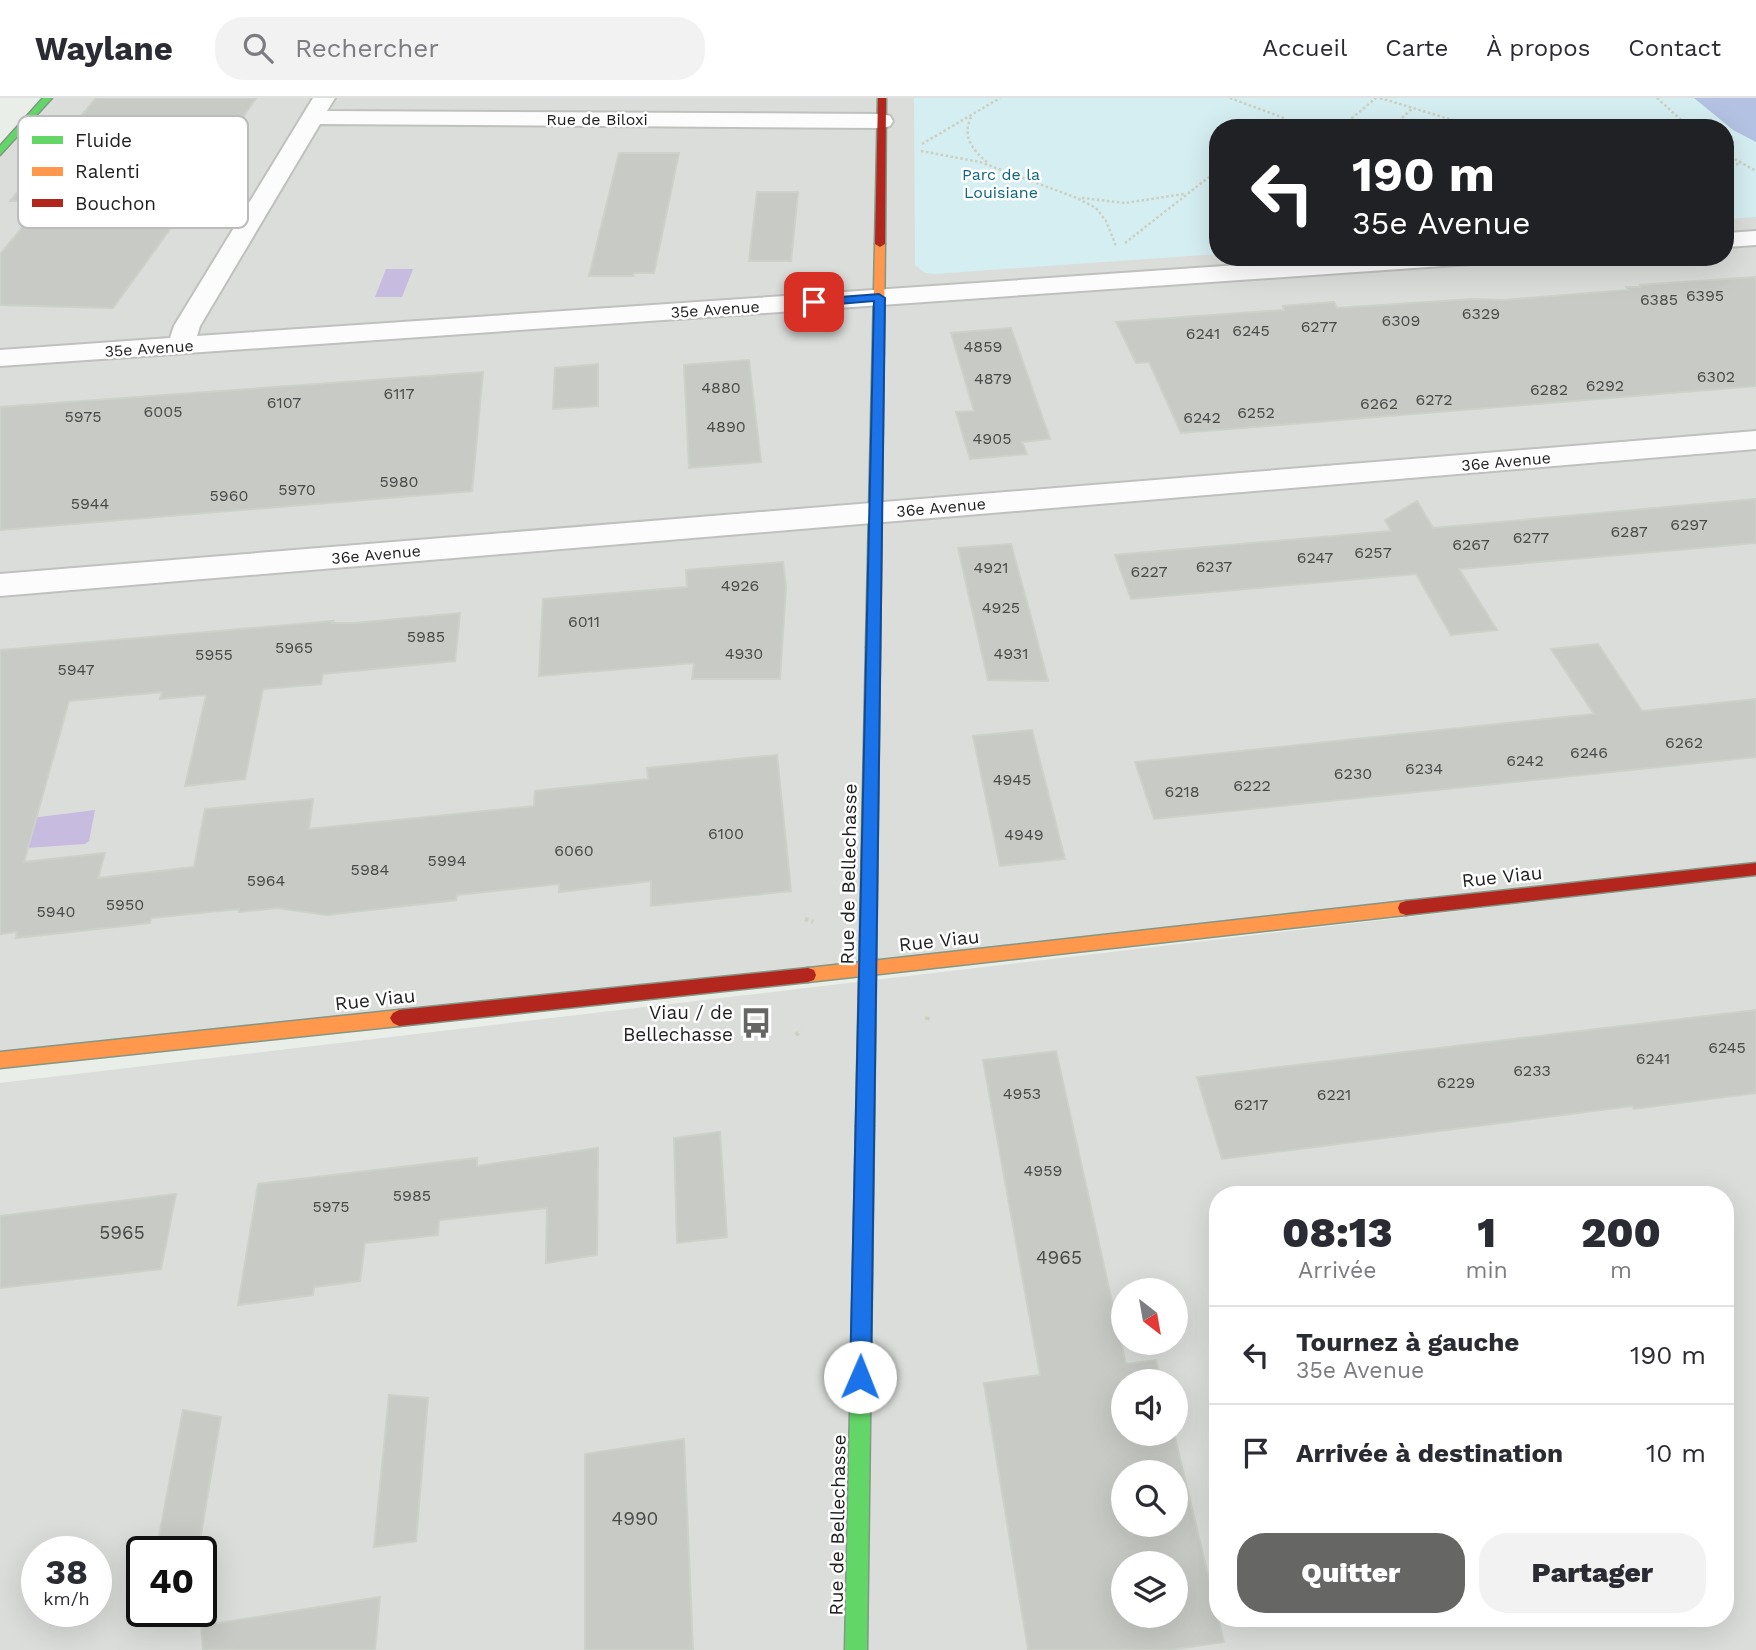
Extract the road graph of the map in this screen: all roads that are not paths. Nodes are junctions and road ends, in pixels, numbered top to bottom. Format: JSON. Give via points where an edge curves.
{"nodes":[{"id":1,"x":48,"y":98,"type":"edge"},
{"id":2,"x":882,"y":98,"type":"edge"},
{"id":3,"x":319,"y":108,"type":"edge"},
{"id":4,"x":32,"y":116,"type":"edge"},
{"id":5,"x":882,"y":121,"type":"junction"},
{"id":6,"x":18,"y":132,"type":"edge"},
{"id":7,"x":0,"y":152,"type":"edge"},
{"id":8,"x":248,"y":225,"type":"edge"},
{"id":9,"x":246,"y":228,"type":"edge"},
{"id":10,"x":1756,"y":238,"type":"edge"},
{"id":11,"x":1734,"y":239,"type":"edge"},
{"id":12,"x":1341,"y":266,"type":"edge"},
{"id":13,"x":879,"y":298,"type":"junction"},
{"id":14,"x":181,"y":346,"type":"junction"},
{"id":15,"x":0,"y":358,"type":"edge"},
{"id":16,"x":1756,"y":440,"type":"edge"},
{"id":17,"x":875,"y":512,"type":"junction"},
{"id":18,"x":0,"y":585,"type":"edge"},
{"id":19,"x":1756,"y":869,"type":"edge"},
{"id":20,"x":868,"y":969,"type":"junction"},
{"id":21,"x":0,"y":1060,"type":"edge"},
{"id":22,"x":856,"y":1650,"type":"edge"}],
"edges":[{"from":1,"to":4,"type":"street"},
{"from":2,"to":5,"type":"street","name":"Rue de Bellechasse"},
{"from":3,"to":5,"type":"street","name":"Rue de Biloxi"},
{"from":3,"to":8,"type":"street"},
{"from":5,"to":13,"type":"street","name":"Rue de Bellechasse"},
{"from":6,"to":7,"type":"street"},
{"from":9,"to":14,"type":"street","via":[[187,326]]},
{"from":10,"to":11,"type":"street"},
{"from":12,"to":13,"type":"street","name":"35e Avenue"},
{"from":13,"to":14,"type":"street","name":"35e Avenue"},
{"from":13,"to":17,"type":"street","name":"Rue de Bellechasse"},
{"from":14,"to":15,"type":"street","name":"35e Avenue"},
{"from":16,"to":17,"type":"street","name":"36e Avenue"},
{"from":17,"to":18,"type":"street","name":"36e Avenue"},
{"from":17,"to":20,"type":"street","name":"Rue de Bellechasse"},
{"from":19,"to":20,"type":"street","name":"Rue Viau"},
{"from":20,"to":21,"type":"street","name":"Rue Viau"},
{"from":20,"to":22,"type":"street","name":"Rue de Bellechasse"}]}
